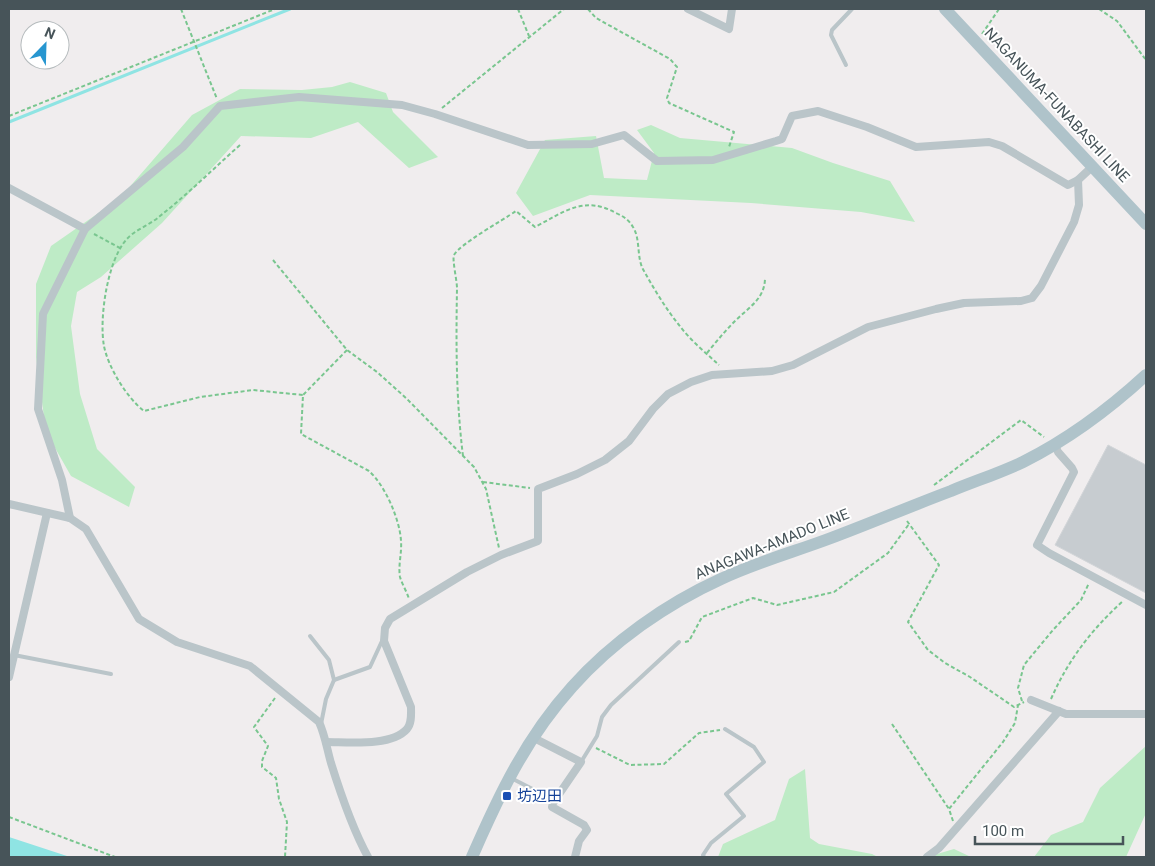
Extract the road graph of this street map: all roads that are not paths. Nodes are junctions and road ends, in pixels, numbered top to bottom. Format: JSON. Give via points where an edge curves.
{"nodes":[{"id":1,"x":688,"y":9,"type":"edge"},
{"id":2,"x":732,"y":9,"type":"edge"},
{"id":3,"x":852,"y":9,"type":"edge"},
{"id":4,"x":945,"y":9,"type":"edge"},
{"id":5,"x":846,"y":65,"type":"dead end"},
{"id":6,"x":1092,"y":166,"type":"junction"},
{"id":7,"x":1078,"y":180,"type":"junction"},
{"id":8,"x":9,"y":188,"type":"edge"},
{"id":9,"x":1146,"y":224,"type":"edge"},
{"id":10,"x":85,"y":229,"type":"junction"},
{"id":11,"x":1146,"y":375,"type":"edge"},
{"id":12,"x":1055,"y":445,"type":"junction"},
{"id":13,"x":9,"y":504,"type":"edge"},
{"id":14,"x":47,"y":513,"type":"junction"},
{"id":15,"x":70,"y":518,"type":"junction"},
{"id":16,"x":1146,"y":605,"type":"edge"},
{"id":17,"x":310,"y":636,"type":"dead end"},
{"id":18,"x":384,"y":637,"type":"junction"},
{"id":19,"x":679,"y":642,"type":"road end"},
{"id":20,"x":14,"y":655,"type":"junction"},
{"id":21,"x":111,"y":674,"type":"dead end"},
{"id":22,"x":9,"y":677,"type":"edge"},
{"id":23,"x":334,"y":680,"type":"junction"},
{"id":24,"x":1031,"y":700,"type":"road end"},
{"id":25,"x":1059,"y":711,"type":"junction"},
{"id":26,"x":1146,"y":714,"type":"edge"},
{"id":27,"x":321,"y":726,"type":"junction"},
{"id":28,"x":725,"y":729,"type":"road end"},
{"id":29,"x":532,"y":737,"type":"junction"},
{"id":30,"x":326,"y":742,"type":"junction"},
{"id":31,"x":581,"y":762,"type":"junction"},
{"id":32,"x":509,"y":776,"type":"junction"},
{"id":33,"x":554,"y":801,"type":"junction"},
{"id":34,"x":368,"y":857,"type":"edge"},
{"id":35,"x":472,"y":857,"type":"edge"},
{"id":36,"x":575,"y":857,"type":"edge"},
{"id":37,"x":704,"y":857,"type":"edge"},
{"id":38,"x":926,"y":857,"type":"edge"}],
"edges":[{"from":1,"to":2,"type":"street","via":[[729,29]]},
{"from":3,"to":5,"type":"lane","via":[[831,35]]},
{"from":4,"to":6,"type":"main road","name":"NAGANUMA-FUNABASHI LINE"},
{"from":6,"to":7,"type":"street"},
{"from":6,"to":9,"type":"main road","name":"NAGANUMA-FUNABASHI LINE"},
{"from":7,"to":10,"type":"street","via":[[1068,185],[1002,146],[989,142],[916,146],[818,110],[792,116],[782,139],[712,160],[657,161],[624,135],[592,144],[528,146],[402,105],[299,97],[220,106],[183,147]]},
{"from":7,"to":18,"type":"street","via":[[1079,205],[1074,222],[1032,298],[964,303],[868,327],[793,365],[772,371],[712,375],[668,394],[653,408],[629,441],[605,460],[538,490],[538,541],[501,554],[390,619]]},
{"from":8,"to":10,"type":"street"},
{"from":10,"to":15,"type":"street","via":[[43,314],[38,409],[62,480]]},
{"from":11,"to":12,"type":"main road","name":"ANAGAWA-AMADO LINE","via":[[1112,405]]},
{"from":12,"to":16,"type":"street","via":[[1074,472],[1037,545]]},
{"from":12,"to":29,"type":"main road","name":"ANAGAWA-AMADO LINE","via":[[1021,463],[830,539],[741,570],[677,602],[597,662],[572,686]]},
{"from":13,"to":14,"type":"street"},
{"from":14,"to":15,"type":"street"},
{"from":14,"to":20,"type":"street"},
{"from":15,"to":27,"type":"street","via":[[86,529],[139,618],[177,642],[250,666]]},
{"from":17,"to":23,"type":"lane","via":[[328,660]]},
{"from":18,"to":23,"type":"lane","via":[[370,667]]},
{"from":18,"to":30,"type":"street","via":[[411,707],[412,718],[408,728],[395,739]]},
{"from":19,"to":31,"type":"lane","via":[[610,705]]},
{"from":20,"to":21,"type":"lane"},
{"from":20,"to":22,"type":"street"},
{"from":23,"to":27,"type":"lane","via":[[326,699]]},
{"from":24,"to":25,"type":"street"},
{"from":25,"to":26,"type":"street","via":[[1066,714]]},
{"from":25,"to":38,"type":"street","via":[[938,848]]},
{"from":27,"to":30,"type":"street"},
{"from":28,"to":37,"type":"lane","via":[[754,747],[764,762],[726,794],[744,816],[711,843]]},
{"from":29,"to":31,"type":"street"},
{"from":29,"to":32,"type":"main road","name":"ANAGAWA-AMADO LINE"},
{"from":30,"to":34,"type":"street","via":[[339,787]]},
{"from":31,"to":33,"type":"street"},
{"from":32,"to":33,"type":"lane"},
{"from":32,"to":35,"type":"main road","name":"ANAGAWA-AMADO LINE"},
{"from":33,"to":36,"type":"street","via":[[552,807],[584,825],[587,830],[579,841]]}]}
